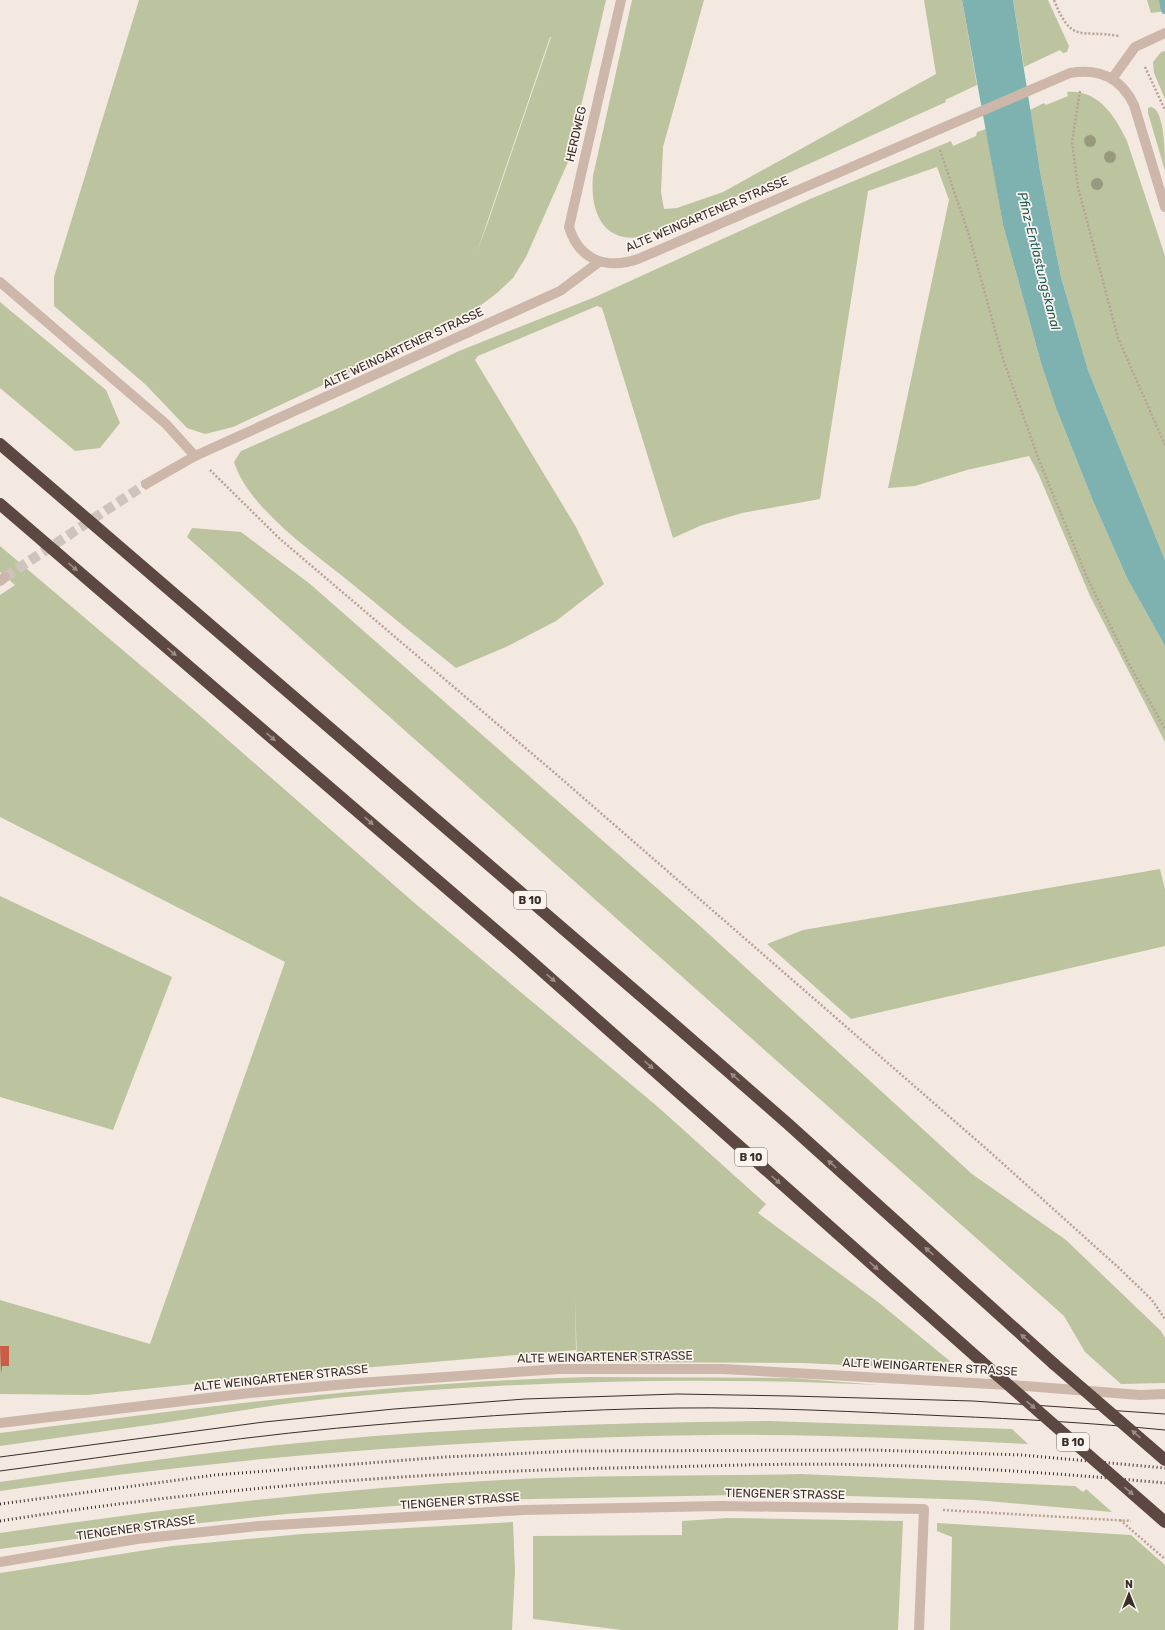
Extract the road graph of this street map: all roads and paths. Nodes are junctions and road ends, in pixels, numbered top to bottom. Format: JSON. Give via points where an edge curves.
{"nodes":[{"id":1,"x":620,"y":0,"type":"edge"},
{"id":2,"x":1054,"y":0,"type":"edge"},
{"id":3,"x":1165,"y":33,"type":"edge"},
{"id":4,"x":1135,"y":47,"type":"junction"},
{"id":5,"x":1083,"y":71,"type":"junction"},
{"id":6,"x":1112,"y":79,"type":"junction"},
{"id":7,"x":1165,"y":110,"type":"edge"},
{"id":8,"x":934,"y":131,"type":"junction"},
{"id":9,"x":1165,"y":207,"type":"edge"},
{"id":10,"x":599,"y":262,"type":"junction"},
{"id":11,"x":0,"y":282,"type":"edge"},
{"id":12,"x":0,"y":444,"type":"edge"},
{"id":13,"x":1165,"y":445,"type":"edge"},
{"id":14,"x":195,"y":456,"type":"junction"},
{"id":15,"x":146,"y":484,"type":"tunnel mouth"},
{"id":16,"x":0,"y":504,"type":"edge"},
{"id":17,"x":0,"y":512,"type":"edge"},
{"id":18,"x":44,"y":542,"type":"junction"},
{"id":19,"x":1165,"y":729,"type":"edge"},
{"id":20,"x":1165,"y":1319,"type":"edge"},
{"id":21,"x":1165,"y":1394,"type":"edge"},
{"id":22,"x":0,"y":1423,"type":"edge"},
{"id":23,"x":1165,"y":1460,"type":"edge"},
{"id":24,"x":924,"y":1509,"type":"junction"},
{"id":25,"x":1119,"y":1520,"type":"junction"},
{"id":26,"x":1135,"y":1521,"type":"dead end"},
{"id":27,"x":1165,"y":1522,"type":"edge"},
{"id":28,"x":1165,"y":1559,"type":"edge"},
{"id":29,"x":0,"y":1562,"type":"edge"},
{"id":30,"x":919,"y":1630,"type":"edge"}],
"edges":[{"from":1,"to":10,"type":"street","name":"HERDWEG","via":[[569,227],[573,239],[580,248]]},
{"from":2,"to":4,"type":"path","via":[[1066,26],[1075,32],[1125,37]]},
{"from":3,"to":4,"type":"street"},
{"from":4,"to":6,"type":"street"},
{"from":4,"to":7,"type":"path"},
{"from":5,"to":6,"type":"street","name":"ALTE WEINGARTENER STRASSE","via":[[1103,74]]},
{"from":5,"to":8,"type":"street","name":"ALTE WEINGARTENER STRASSE","via":[[1070,73]]},
{"from":5,"to":13,"type":"path","via":[[1072,142],[1078,188],[1118,338]]},
{"from":6,"to":9,"type":"street","via":[[1129,94],[1134,105]]},
{"from":8,"to":10,"type":"street","name":"ALTE WEINGARTENER STRASSE","via":[[638,259],[613,264]]},
{"from":8,"to":19,"type":"path","via":[[969,235],[1003,359],[1039,460],[1086,575],[1129,664]]},
{"from":10,"to":14,"type":"street","name":"ALTE WEINGARTENER STRASSE","via":[[560,291]]},
{"from":11,"to":14,"type":"street","via":[[166,424]]},
{"from":23,"to":12,"type":"highway","number":"B 10","one_way":true,"bridge":true,"via":[[1054,1364],[793,1128]]},
{"from":14,"to":15,"type":"street","name":"ALTE WEINGARTENER STRASSE"},
{"from":14,"to":20,"type":"path","via":[[280,539],[556,774],[990,1152],[1124,1273],[1152,1300]]},
{"from":16,"to":18,"type":"highway","number":"B 10"},
{"from":17,"to":18,"type":"highway"},
{"from":18,"to":27,"type":"highway","number":"B 10","one_way":true,"bridge":true,"via":[[598,1019]]},
{"from":21,"to":22,"type":"street","name":"ALTE WEINGARTENER STRASSE","via":[[1140,1395],[731,1370],[560,1369],[266,1392]]},
{"from":24,"to":25,"type":"path"},
{"from":24,"to":29,"type":"street","name":"TIENGENER STRASSE","via":[[720,1506],[523,1510],[258,1526],[137,1539]]},
{"from":24,"to":30,"type":"street"},
{"from":25,"to":26,"type":"path"},
{"from":25,"to":28,"type":"path"}]}
